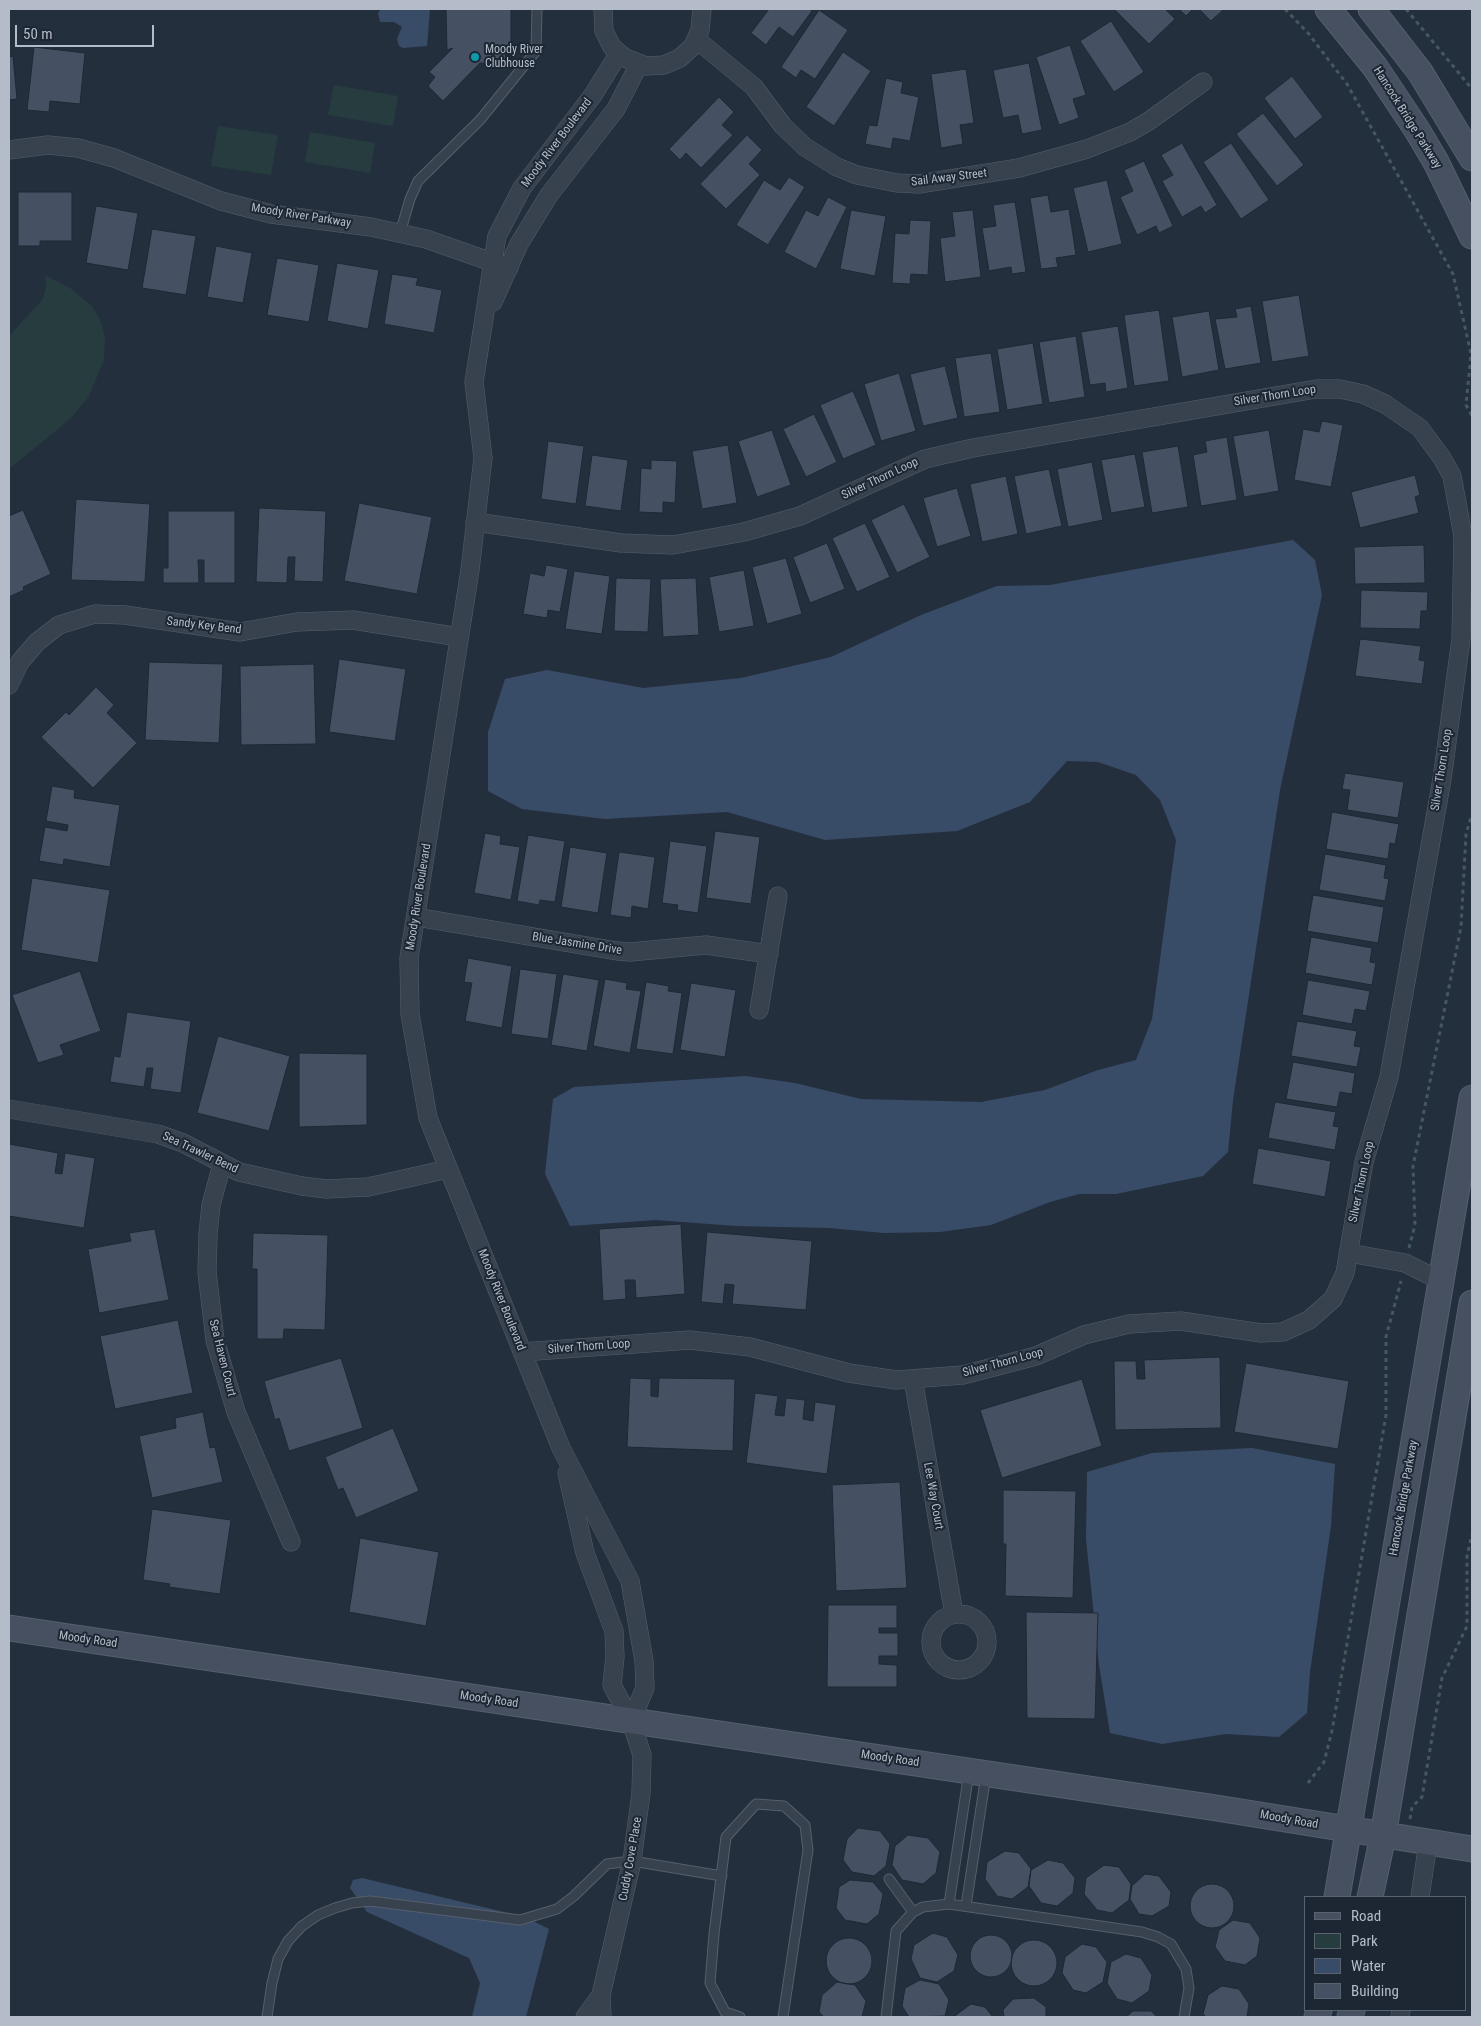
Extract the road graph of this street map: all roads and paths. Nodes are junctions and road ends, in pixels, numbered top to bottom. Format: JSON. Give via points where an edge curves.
{"nodes":[{"id":1,"x":537,"y":9,"type":"edge"},
{"id":2,"x":603,"y":9,"type":"edge"},
{"id":3,"x":702,"y":9,"type":"edge"},
{"id":4,"x":1285,"y":9,"type":"edge"},
{"id":5,"x":1328,"y":9,"type":"edge"},
{"id":6,"x":1371,"y":9,"type":"edge"},
{"id":7,"x":1406,"y":9,"type":"edge"},
{"id":8,"x":696,"y":40,"type":"junction"},
{"id":9,"x":619,"y":53,"type":"junction"},
{"id":10,"x":639,"y":64,"type":"junction"},
{"id":11,"x":1203,"y":82,"type":"dead end"},
{"id":12,"x":1472,"y":89,"type":"edge"},
{"id":13,"x":9,"y":150,"type":"edge"},
{"id":14,"x":1472,"y":158,"type":"edge"},
{"id":15,"x":400,"y":233,"type":"junction"},
{"id":16,"x":1472,"y":236,"type":"edge"},
{"id":17,"x":501,"y":265,"type":"junction"},
{"id":18,"x":1472,"y":416,"type":"edge"},
{"id":19,"x":475,"y":522,"type":"junction"},
{"id":20,"x":459,"y":637,"type":"junction"},
{"id":21,"x":9,"y":685,"type":"edge"},
{"id":22,"x":1472,"y":814,"type":"edge"},
{"id":23,"x":778,"y":896,"type":"dead end"},
{"id":24,"x":416,"y":917,"type":"junction"},
{"id":25,"x":768,"y":954,"type":"junction"},
{"id":26,"x":759,"y":1010,"type":"dead end"},
{"id":27,"x":1472,"y":1098,"type":"edge"},
{"id":28,"x":9,"y":1109,"type":"edge"},
{"id":29,"x":222,"y":1164,"type":"junction"},
{"id":30,"x":448,"y":1168,"type":"junction"},
{"id":31,"x":1349,"y":1252,"type":"junction"},
{"id":32,"x":1406,"y":1263,"type":"junction"},
{"id":33,"x":1441,"y":1281,"type":"junction"},
{"id":34,"x":1472,"y":1303,"type":"edge"},
{"id":35,"x":522,"y":1352,"type":"junction"},
{"id":36,"x":913,"y":1379,"type":"junction"},
{"id":37,"x":561,"y":1448,"type":"junction"},
{"id":38,"x":1472,"y":1534,"type":"edge"},
{"id":39,"x":291,"y":1542,"type":"dead end"},
{"id":40,"x":609,"y":1542,"type":"junction"},
{"id":41,"x":585,"y":1553,"type":"junction"},
{"id":42,"x":954,"y":1614,"type":"dead end"},
{"id":43,"x":9,"y":1628,"type":"edge"},
{"id":44,"x":630,"y":1721,"type":"junction"},
{"id":45,"x":978,"y":1773,"type":"junction"},
{"id":46,"x":1308,"y":1783,"type":"dead end"},
{"id":47,"x":1348,"y":1830,"type":"junction"},
{"id":48,"x":1406,"y":1839,"type":"junction"},
{"id":49,"x":1472,"y":1849,"type":"edge"},
{"id":50,"x":632,"y":1861,"type":"junction"},
{"id":51,"x":722,"y":1876,"type":"junction"},
{"id":52,"x":889,"y":1879,"type":"dead end"},
{"id":53,"x":1337,"y":1896,"type":"edge"},
{"id":54,"x":1371,"y":1896,"type":"edge"},
{"id":55,"x":1420,"y":1896,"type":"edge"},
{"id":56,"x":949,"y":1904,"type":"junction"},
{"id":57,"x":966,"y":1906,"type":"junction"},
{"id":58,"x":914,"y":1912,"type":"junction"},
{"id":59,"x":601,"y":1996,"type":"junction"},
{"id":60,"x":267,"y":2017,"type":"edge"},
{"id":61,"x":585,"y":2017,"type":"edge"},
{"id":62,"x":602,"y":2017,"type":"edge"},
{"id":63,"x":740,"y":2017,"type":"edge"},
{"id":64,"x":782,"y":2017,"type":"edge"},
{"id":65,"x":886,"y":2017,"type":"edge"},
{"id":66,"x":1184,"y":2017,"type":"edge"}],
"edges":[{"from":1,"to":15,"type":"lane","via":[[536,51],[480,120],[418,181]]},
{"from":2,"to":9,"type":"street","via":[[604,31]]},
{"from":3,"to":8,"type":"street"},
{"from":4,"to":18,"type":"path","via":[[1347,84],[1453,274],[1471,354],[1466,405]]},
{"from":5,"to":16,"type":"main road","name":"Hancock Bridge Parkway","via":[[1374,67],[1417,130]]},
{"from":6,"to":14,"type":"main road","via":[[1420,72]]},
{"from":7,"to":12,"type":"path"},
{"from":8,"to":10,"type":"street","via":[[680,58],[664,65]]},
{"from":8,"to":11,"type":"street","name":"Sail Away Street","via":[[754,87],[783,126],[806,146],[837,167],[857,175],[897,183],[919,184],[1019,168],[1087,149],[1130,132]]},
{"from":9,"to":10,"type":"street"},
{"from":9,"to":17,"type":"street","name":"Moody River Boulevard","via":[[593,95],[522,188],[497,236]]},
{"from":10,"to":17,"type":"street","name":"Moody River Boulevard","via":[[616,109],[549,195],[519,244]]},
{"from":13,"to":15,"type":"street","name":"Moody River Parkway","via":[[48,145],[78,148],[114,158],[221,201],[271,214]]},
{"from":15,"to":17,"type":"street","name":"Moody River Parkway"},
{"from":17,"to":19,"type":"street","name":"Moody River Boulevard","via":[[483,323],[474,382],[483,458]]},
{"from":19,"to":20,"type":"street","name":"Moody River Boulevard"},
{"from":19,"to":31,"type":"street","name":"Silver Thorn Loop","via":[[621,542],[673,545],[744,532],[800,516],[925,458],[1316,389],[1340,389],[1363,394],[1385,404],[1420,428],[1452,476],[1458,506],[1463,545],[1461,639],[1442,779],[1389,1077],[1364,1162]]},
{"from":20,"to":21,"type":"street","name":"Sandy Key Bend","via":[[352,620],[297,622],[240,632],[125,614],[95,614],[59,625],[36,642],[20,662]]},
{"from":20,"to":24,"type":"street","name":"Moody River Boulevard"},
{"from":22,"to":32,"type":"path","via":[[1466,834],[1461,926],[1413,1166],[1415,1225]]},
{"from":23,"to":25,"type":"street"},
{"from":24,"to":25,"type":"street","name":"Blue Jasmine Drive","via":[[617,951],[706,945]]},
{"from":24,"to":30,"type":"street","name":"Moody River Boulevard","via":[[409,958],[410,1014],[428,1118]]},
{"from":25,"to":26,"type":"street"},
{"from":27,"to":33,"type":"main road","name":"Hancock Bridge Parkway"},
{"from":28,"to":29,"type":"street","name":"Sea Trawler Bend","via":[[158,1134]]},
{"from":29,"to":30,"type":"street","name":"Sea Trawler Bend","via":[[258,1178],[326,1189],[368,1187]]},
{"from":29,"to":39,"type":"street","name":"Sea Haven Court","via":[[211,1204],[208,1234],[207,1272],[216,1340],[236,1412]]},
{"from":30,"to":35,"type":"street","name":"Moody River Boulevard"},
{"from":31,"to":32,"type":"street"},
{"from":31,"to":36,"type":"street","name":"Silver Thorn Loop","via":[[1345,1273],[1333,1299],[1309,1320],[1283,1332],[1181,1321],[1129,1324],[1084,1335],[1036,1356],[963,1375]]},
{"from":32,"to":33,"type":"street"},
{"from":32,"to":46,"type":"path","via":[[1386,1337],[1386,1415],[1332,1731],[1324,1762]]},
{"from":33,"to":47,"type":"main road","name":"Hancock Bridge Parkway"},
{"from":34,"to":48,"type":"main road"},
{"from":35,"to":36,"type":"street","name":"Silver Thorn Loop","via":[[690,1340],[750,1347],[849,1373],[896,1380]]},
{"from":35,"to":37,"type":"street","name":"Moody River Boulevard"},
{"from":36,"to":42,"type":"street","name":"Lee Way Court"},
{"from":37,"to":40,"type":"street","name":"Moody River Boulevard"},
{"from":37,"to":41,"type":"street","name":"Moody River Boulevard"},
{"from":38,"to":48,"type":"path","via":[[1467,1556],[1466,1626],[1442,1678],[1422,1797],[1412,1807]]},
{"from":40,"to":41,"type":"street"},
{"from":40,"to":44,"type":"street","name":"Moody River Boulevard","via":[[630,1581],[644,1661],[645,1688]]},
{"from":41,"to":44,"type":"street","name":"Moody River Boulevard","via":[[614,1632],[612,1685]]},
{"from":43,"to":44,"type":"main road","name":"Moody Road"},
{"from":44,"to":45,"type":"main road","name":"Moody Road"},
{"from":44,"to":50,"type":"street","name":"Cuddy Cove Place","via":[[642,1755],[641,1793]]},
{"from":45,"to":47,"type":"main road","name":"Moody Road"},
{"from":45,"to":56,"type":"lane"},
{"from":45,"to":57,"type":"lane"},
{"from":47,"to":48,"type":"main road","name":"Moody Road"},
{"from":47,"to":53,"type":"main road","name":"Hancock Bridge Parkway"},
{"from":48,"to":49,"type":"main road","name":"Moody Road"},
{"from":48,"to":54,"type":"main road"},
{"from":48,"to":55,"type":"street"},
{"from":50,"to":51,"type":"lane"},
{"from":50,"to":59,"type":"street","name":"Cuddy Cove Place"},
{"from":50,"to":60,"type":"lane","via":[[607,1864],[557,1909],[520,1920],[370,1901],[352,1903],[318,1915],[288,1941],[278,1959]]},
{"from":51,"to":63,"type":"lane","via":[[710,1984],[725,2012]]},
{"from":51,"to":64,"type":"lane","via":[[726,1837],[756,1804],[784,1806],[805,1825],[808,1850]]},
{"from":52,"to":58,"type":"lane"},
{"from":56,"to":57,"type":"lane"},
{"from":56,"to":58,"type":"lane","via":[[923,1906]]},
{"from":57,"to":66,"type":"lane","via":[[1142,1932],[1172,1944],[1186,1969],[1188,1988]]},
{"from":58,"to":65,"type":"lane","via":[[896,1932]]},
{"from":59,"to":61,"type":"street","name":"Cuddy Cove Place"},
{"from":59,"to":62,"type":"street","name":"Cuddy Cove Place"}]}
